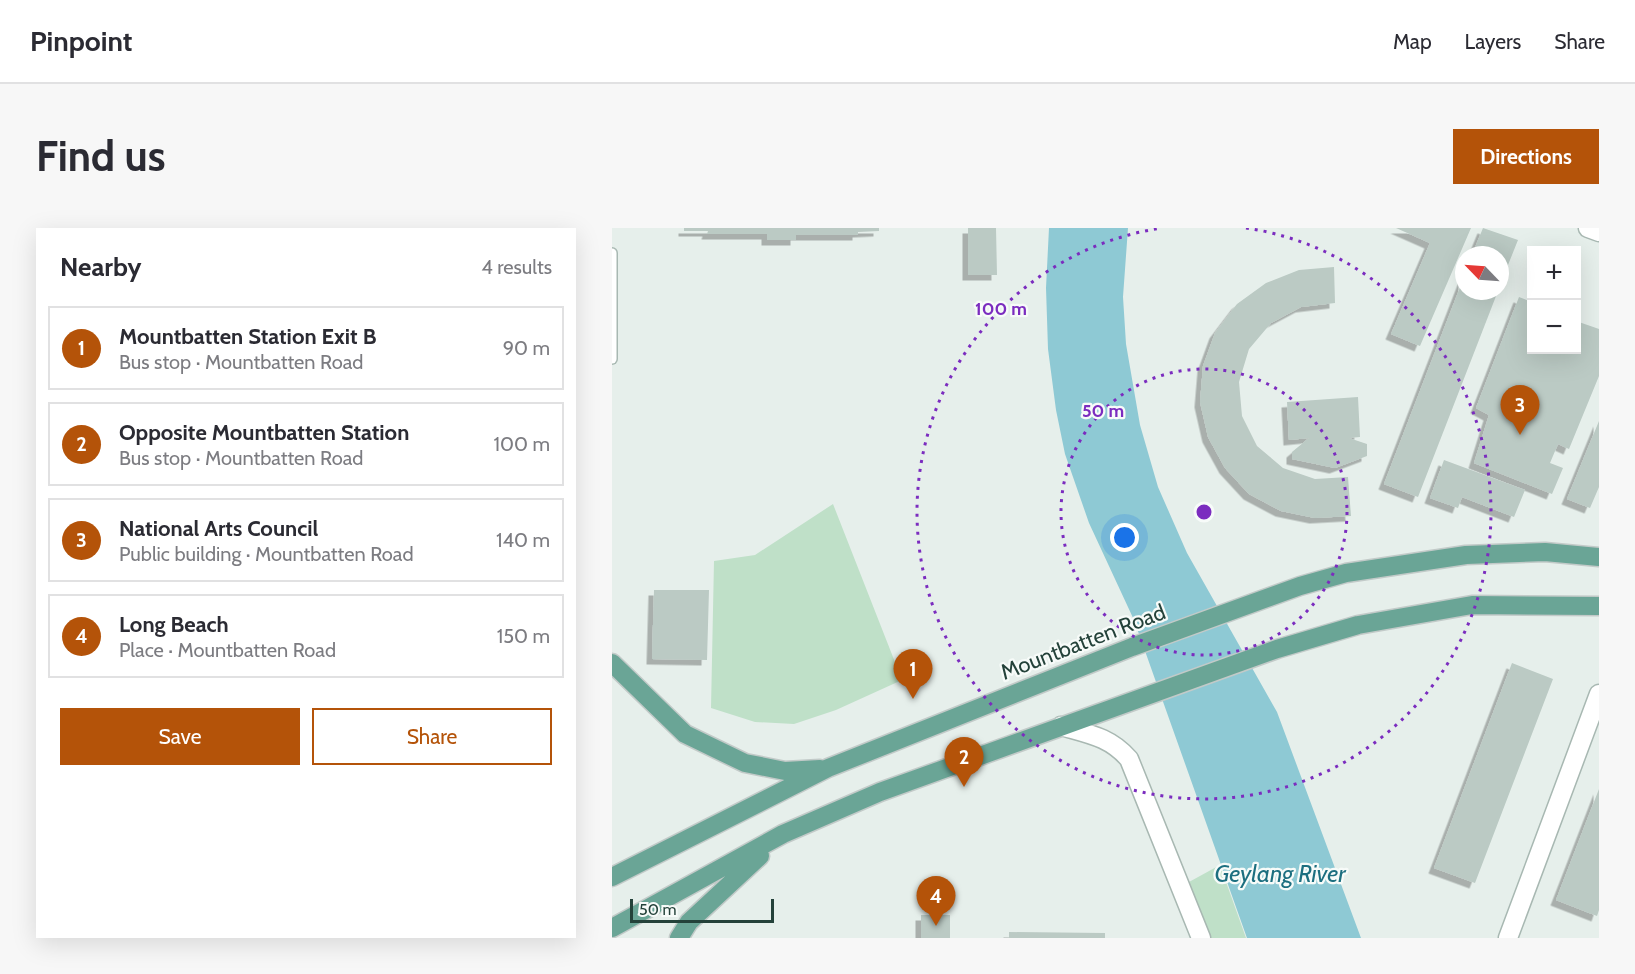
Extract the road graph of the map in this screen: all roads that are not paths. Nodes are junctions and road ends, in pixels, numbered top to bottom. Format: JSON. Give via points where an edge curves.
{"nodes":[{"id":1,"x":1588,"y":228,"type":"edge"},
{"id":2,"x":1599,"y":232,"type":"edge"},
{"id":3,"x":612,"y":253,"type":"edge"},
{"id":4,"x":612,"y":359,"type":"edge"},
{"id":5,"x":1599,"y":557,"type":"edge"},
{"id":6,"x":1599,"y":606,"type":"edge"},
{"id":7,"x":612,"y":663,"type":"edge"},
{"id":8,"x":1599,"y":694,"type":"edge"},
{"id":9,"x":1061,"y":726,"type":"junction"},
{"id":10,"x":828,"y":768,"type":"junction"},
{"id":11,"x":783,"y":834,"type":"junction"},
{"id":12,"x":612,"y":877,"type":"edge"},
{"id":13,"x":612,"y":928,"type":"edge"},
{"id":14,"x":679,"y":938,"type":"edge"},
{"id":15,"x":1201,"y":938,"type":"edge"},
{"id":16,"x":1508,"y":938,"type":"edge"}],
"edges":[{"from":1,"to":2,"type":"street"},
{"from":3,"to":4,"type":"lane"},
{"from":5,"to":10,"type":"main road","name":"Mountbatten Road","via":[[1545,552],[1466,555],[1346,573],[1132,647]]},
{"from":6,"to":9,"type":"main road","via":[[1472,605],[1358,625],[1277,649]]},
{"from":7,"to":10,"type":"main road","via":[[685,734],[744,763],[785,771]]},
{"from":8,"to":16,"type":"street"},
{"from":9,"to":11,"type":"main road","via":[[880,792]]},
{"from":9,"to":15,"type":"street","via":[[1109,740],[1129,759]]},
{"from":10,"to":12,"type":"main road","name":"Mountbatten Road"},
{"from":11,"to":13,"type":"main road"},
{"from":11,"to":14,"type":"main road","via":[[689,922]]}]}
